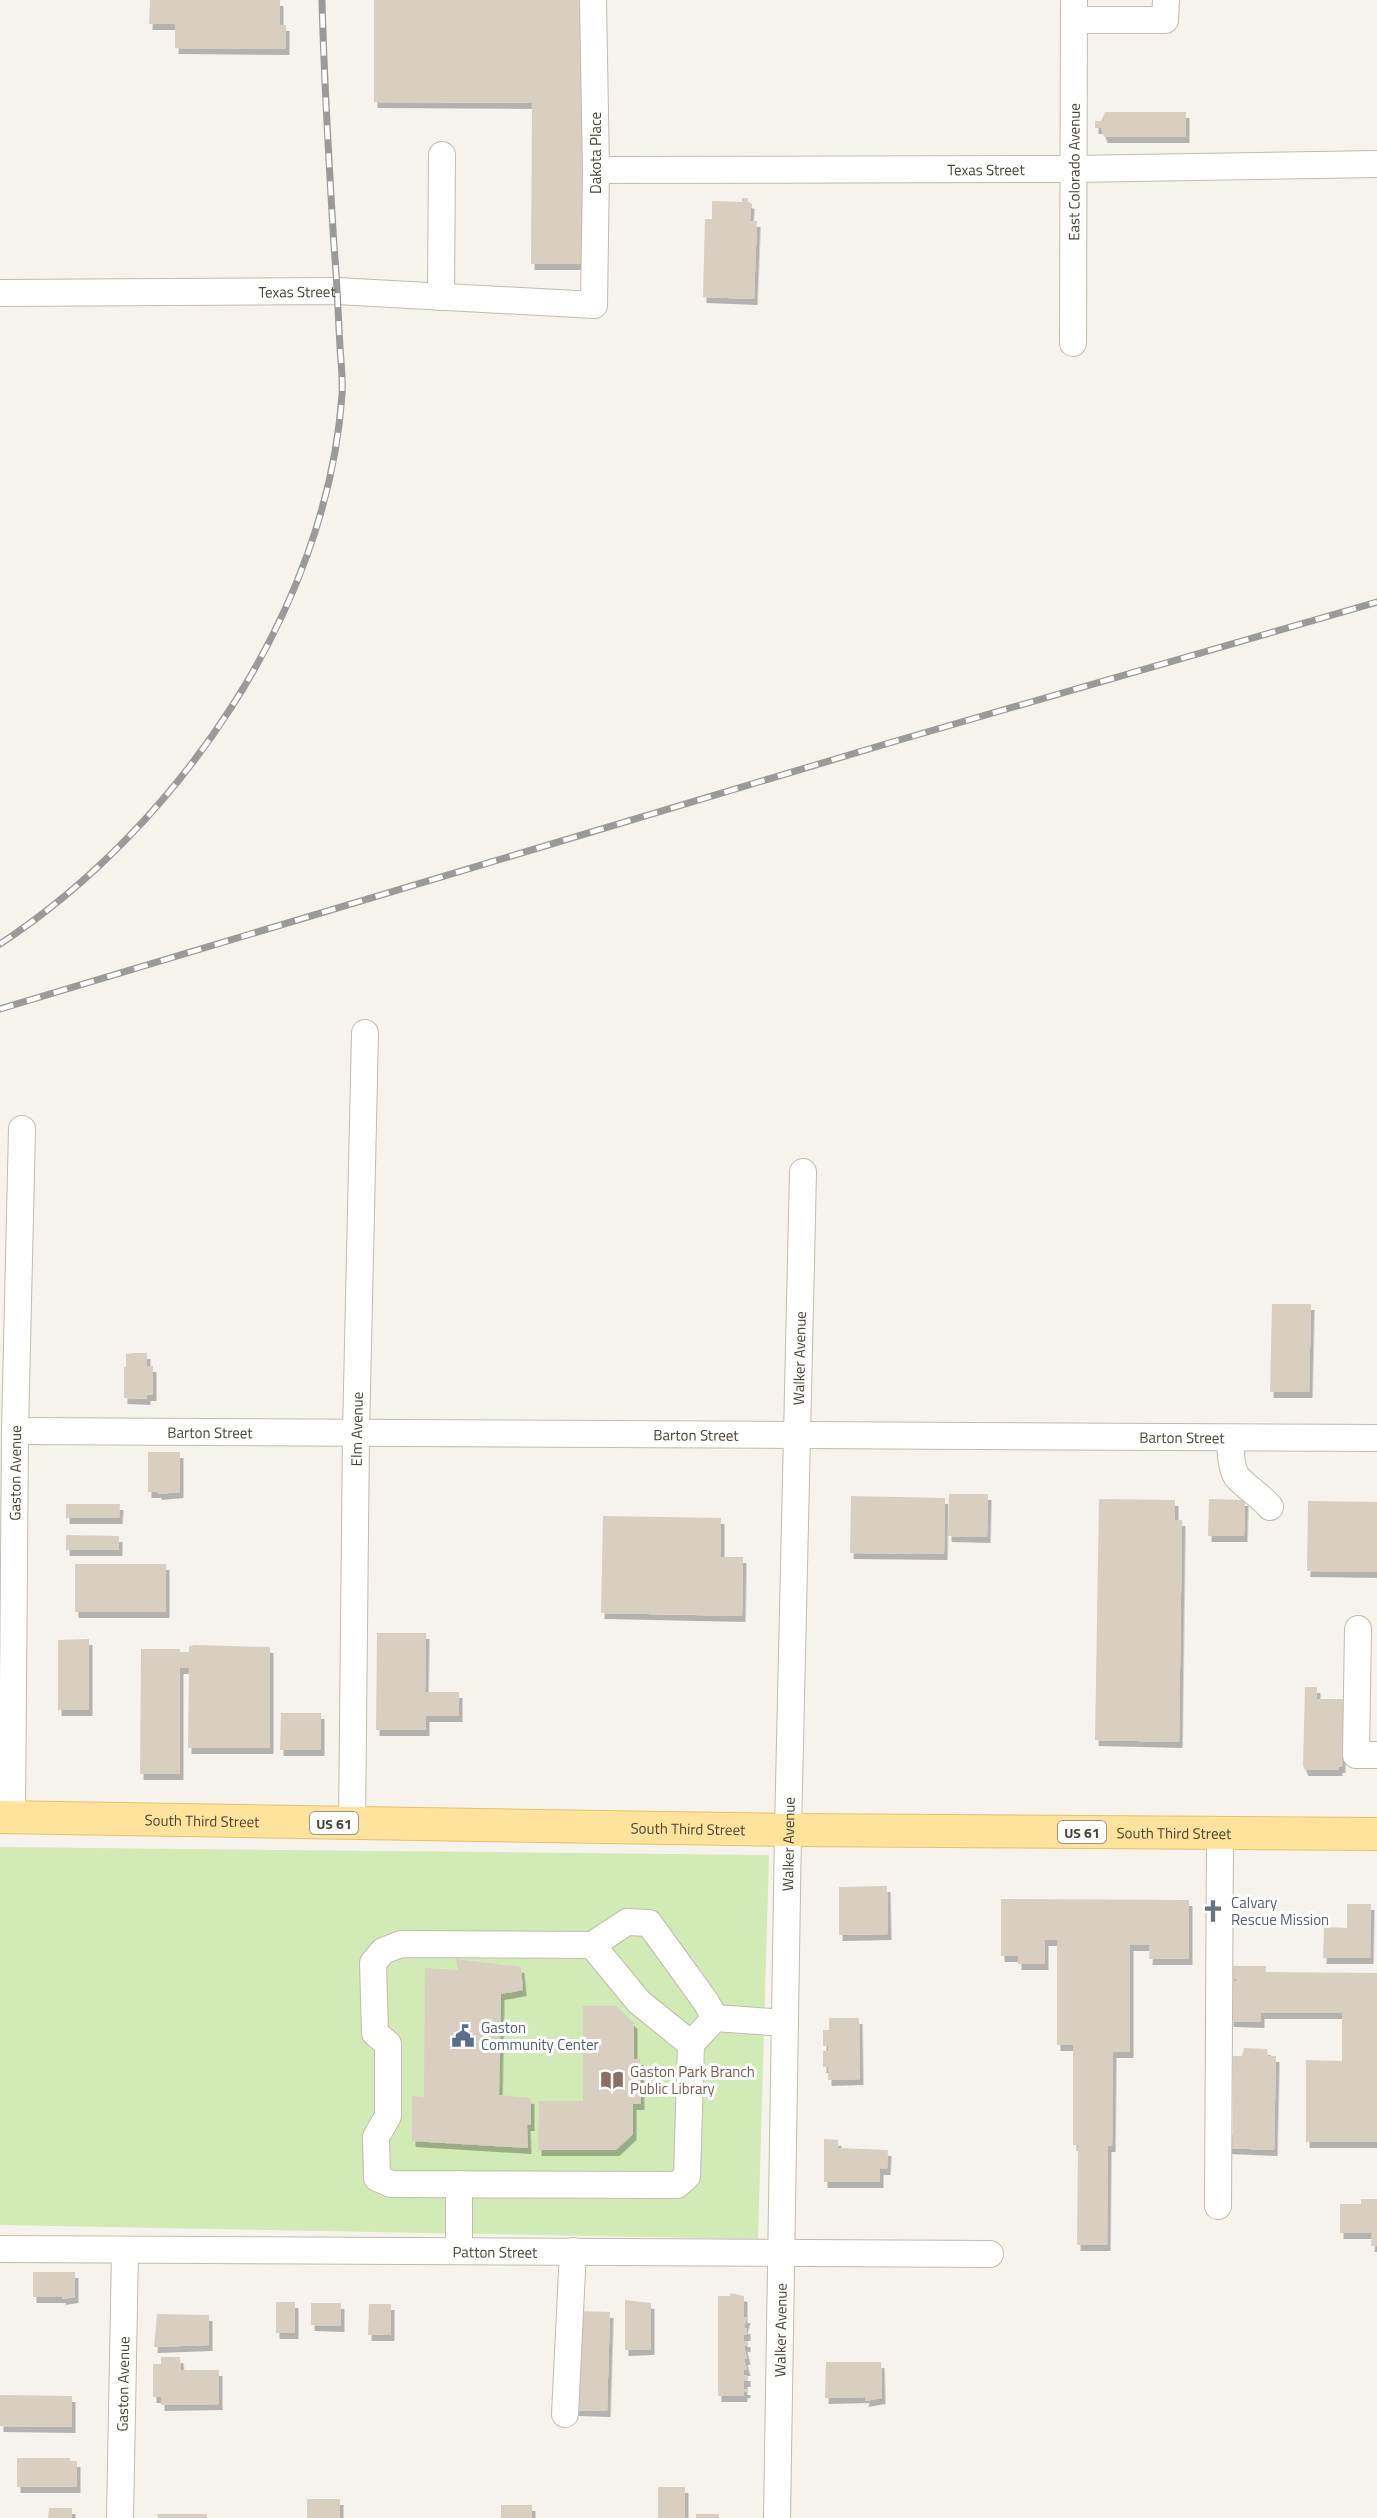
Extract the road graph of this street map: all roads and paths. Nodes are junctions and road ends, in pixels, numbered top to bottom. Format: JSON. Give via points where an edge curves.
{"nodes":[{"id":1,"x":593,"y":0,"type":"edge"},
{"id":2,"x":1166,"y":0,"type":"edge"},
{"id":3,"x":1074,"y":10,"type":"edge"},
{"id":4,"x":442,"y":155,"type":"dead end"},
{"id":5,"x":1377,"y":164,"type":"edge"},
{"id":6,"x":1073,"y":169,"type":"junction"},
{"id":7,"x":596,"y":170,"type":"junction"},
{"id":8,"x":0,"y":293,"type":"edge"},
{"id":9,"x":441,"y":297,"type":"junction"},
{"id":10,"x":594,"y":305,"type":"joint"},
{"id":11,"x":1073,"y":343,"type":"dead end"},
{"id":12,"x":365,"y":1033,"type":"dead end"},
{"id":13,"x":22,"y":1130,"type":"dead end"},
{"id":14,"x":803,"y":1172,"type":"dead end"},
{"id":15,"x":15,"y":1431,"type":"junction"},
{"id":16,"x":356,"y":1433,"type":"junction"},
{"id":17,"x":797,"y":1437,"type":"junction"},
{"id":18,"x":1230,"y":1438,"type":"junction"},
{"id":19,"x":1377,"y":1438,"type":"edge"},
{"id":20,"x":7,"y":1487,"type":"edge"},
{"id":21,"x":1270,"y":1507,"type":"dead end"},
{"id":22,"x":1358,"y":1629,"type":"dead end"},
{"id":23,"x":1377,"y":1755,"type":"edge"},
{"id":24,"x":6,"y":1817,"type":"edge"},
{"id":25,"x":352,"y":1823,"type":"junction"},
{"id":26,"x":788,"y":1830,"type":"junction"},
{"id":27,"x":1220,"y":1833,"type":"junction"},
{"id":28,"x":1377,"y":1834,"type":"edge"},
{"id":29,"x":592,"y":1946,"type":"junction"},
{"id":30,"x":715,"y":2018,"type":"junction"},
{"id":31,"x":785,"y":2023,"type":"junction"},
{"id":32,"x":691,"y":2044,"type":"junction"},
{"id":33,"x":459,"y":2184,"type":"junction"},
{"id":34,"x":1218,"y":2206,"type":"dead end"},
{"id":35,"x":0,"y":2248,"type":"edge"},
{"id":36,"x":125,"y":2251,"type":"junction"},
{"id":37,"x":459,"y":2251,"type":"junction"},
{"id":38,"x":573,"y":2251,"type":"junction"},
{"id":39,"x":781,"y":2252,"type":"junction"},
{"id":40,"x":990,"y":2254,"type":"dead end"},
{"id":41,"x":566,"y":2415,"type":"dead end"},
{"id":42,"x":120,"y":2518,"type":"edge"},
{"id":43,"x":777,"y":2518,"type":"edge"}],
"edges":[{"from":1,"to":7,"type":"street","name":"Dakota Place"},
{"from":2,"to":3,"type":"street","via":[[1165,20]]},
{"from":3,"to":6,"type":"street","name":"East Colorado Avenue"},
{"from":4,"to":9,"type":"street"},
{"from":5,"to":6,"type":"street","name":"Texas Street"},
{"from":6,"to":7,"type":"street","name":"Texas Street"},
{"from":6,"to":11,"type":"street","name":"East Colorado Avenue"},
{"from":7,"to":10,"type":"street","name":"Dakota Place"},
{"from":8,"to":9,"type":"street","name":"Texas Street","via":[[337,291]]},
{"from":9,"to":10,"type":"street","name":"Texas Street"},
{"from":12,"to":16,"type":"street","name":"Elm Avenue"},
{"from":13,"to":15,"type":"street","name":"Gaston Avenue"},
{"from":14,"to":17,"type":"street","name":"Walker Avenue"},
{"from":15,"to":16,"type":"street","name":"Barton Street"},
{"from":15,"to":20,"type":"street","name":"Gaston Avenue"},
{"from":16,"to":17,"type":"street","name":"Barton Street"},
{"from":16,"to":25,"type":"street","name":"Elm Avenue"},
{"from":17,"to":18,"type":"street","name":"Barton Street"},
{"from":17,"to":26,"type":"street","name":"Walker Avenue"},
{"from":18,"to":19,"type":"street","name":"Barton Street"},
{"from":18,"to":21,"type":"street","via":[[1236,1476]]},
{"from":20,"to":24,"type":"street","name":"Gaston Avenue"},
{"from":22,"to":23,"type":"street","via":[[1356,1755]]},
{"from":24,"to":25,"type":"main road","name":"South Third Street","number":"US 61"},
{"from":25,"to":26,"type":"main road","name":"South Third Street","number":"US 61"},
{"from":26,"to":27,"type":"main road","name":"South Third Street","number":"US 61"},
{"from":26,"to":31,"type":"street","name":"Walker Avenue"},
{"from":27,"to":28,"type":"main road","name":"South Third Street","number":"US 61"},
{"from":27,"to":34,"type":"street"},
{"from":29,"to":30,"type":"street","via":[[627,1922],[649,1923]]},
{"from":29,"to":32,"type":"street","via":[[639,2002]]},
{"from":29,"to":33,"type":"street","via":[[401,1944],[383,1951],[373,1963],[375,2033],[388,2044],[388,2116],[376,2137],[377,2178],[391,2184]]},
{"from":30,"to":31,"type":"street"},
{"from":30,"to":32,"type":"street"},
{"from":31,"to":39,"type":"street","name":"Walker Avenue"},
{"from":32,"to":33,"type":"street","via":[[687,2176],[676,2185]]},
{"from":33,"to":37,"type":"street"},
{"from":35,"to":36,"type":"street","name":"Patton Street"},
{"from":36,"to":37,"type":"street","name":"Patton Street"},
{"from":36,"to":42,"type":"street","name":"Gaston Avenue"},
{"from":37,"to":38,"type":"street","name":"Patton Street"},
{"from":38,"to":39,"type":"street","name":"Patton Street"},
{"from":38,"to":41,"type":"street"},
{"from":39,"to":40,"type":"street","name":"Patton Street"},
{"from":39,"to":43,"type":"street","name":"Walker Avenue"}]}
